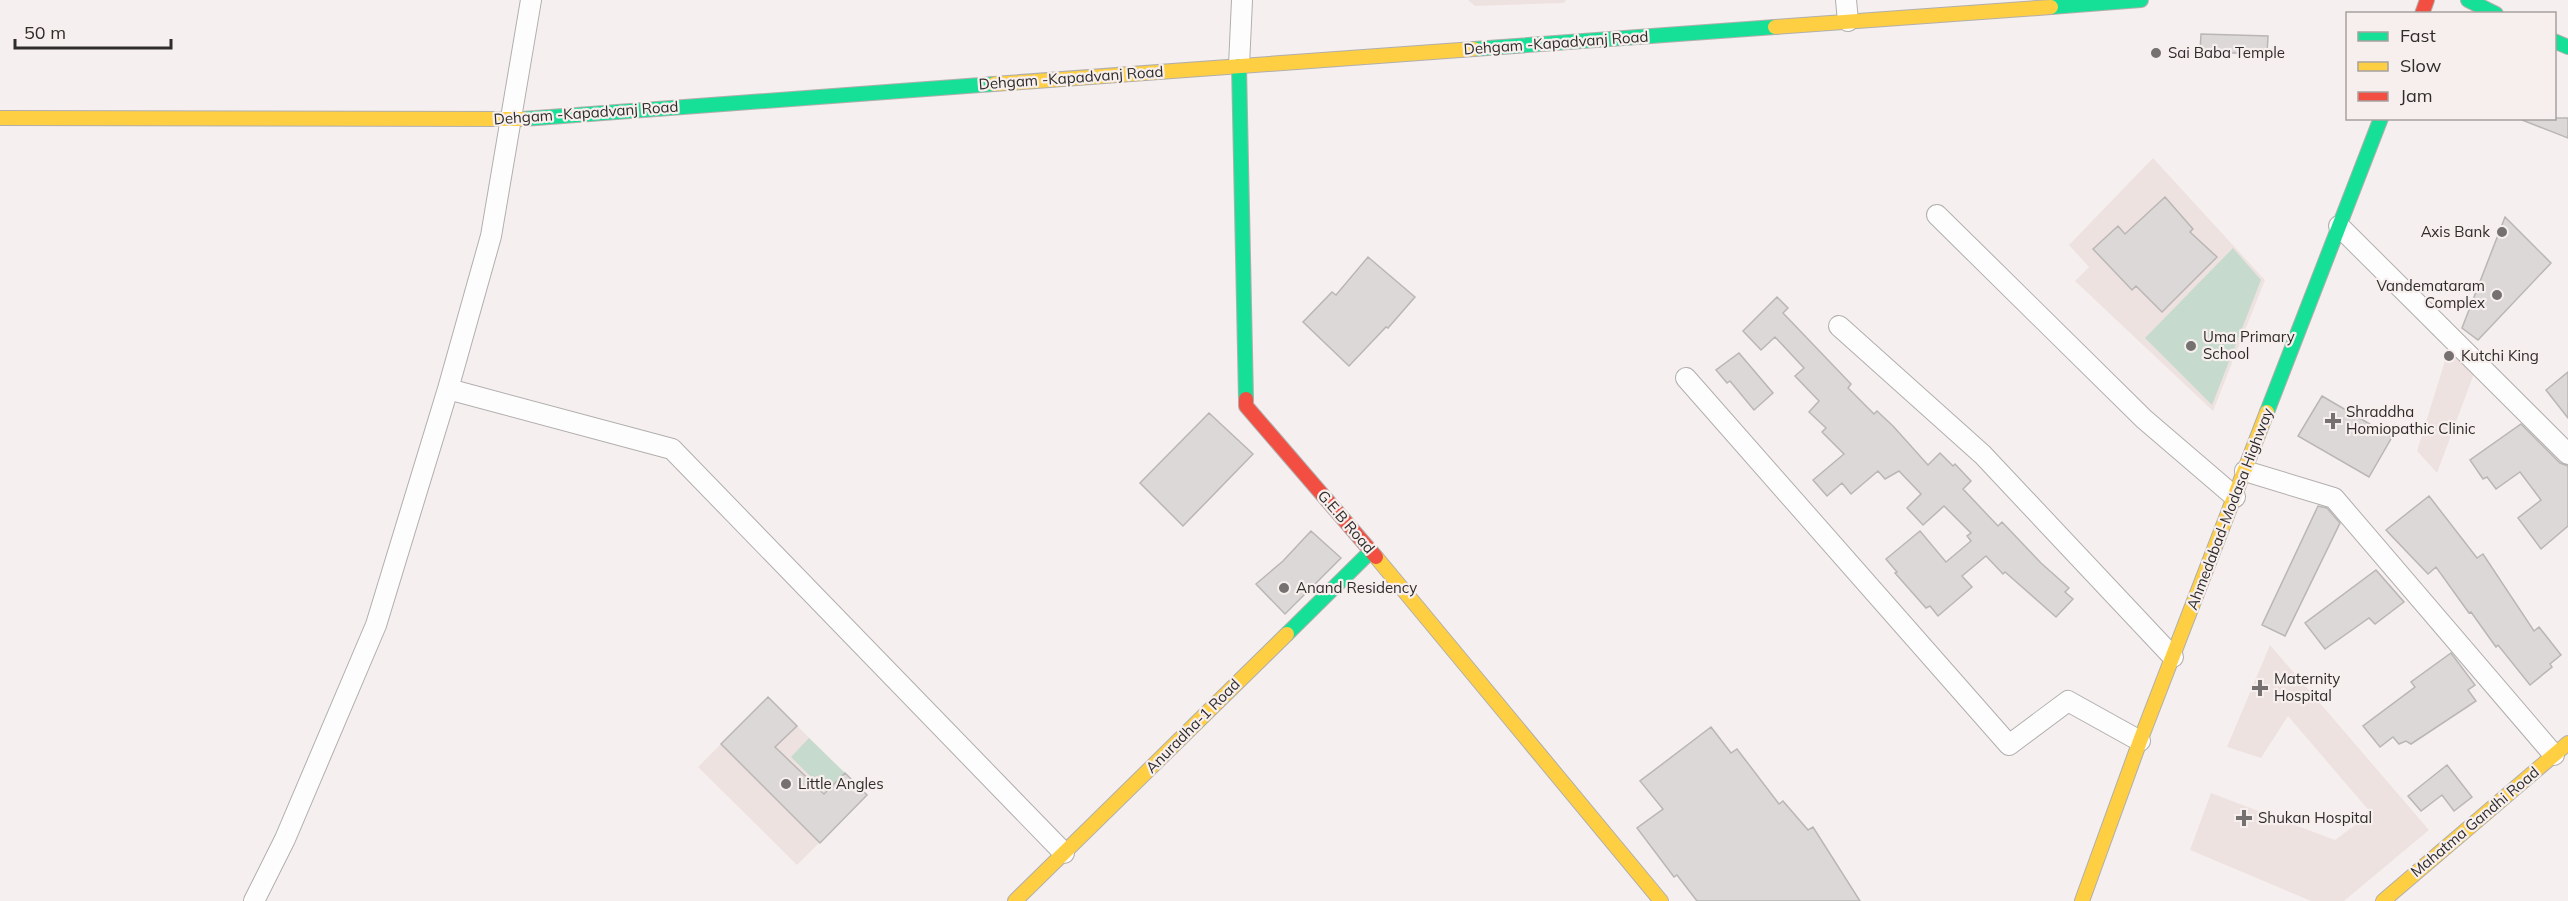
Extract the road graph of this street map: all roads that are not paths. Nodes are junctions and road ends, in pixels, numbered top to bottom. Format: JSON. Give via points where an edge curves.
{"nodes":[{"id":1,"x":531,"y":0,"type":"edge"},
{"id":2,"x":1242,"y":0,"type":"edge"},
{"id":3,"x":1846,"y":0,"type":"edge"},
{"id":4,"x":2140,"y":0,"type":"edge"},
{"id":5,"x":2468,"y":0,"type":"edge"},
{"id":6,"x":2080,"y":2,"type":"edge"},
{"id":7,"x":2492,"y":12,"type":"edge"},
{"id":8,"x":1848,"y":21,"type":"junction"},
{"id":9,"x":1239,"y":66,"type":"junction"},
{"id":10,"x":0,"y":118,"type":"edge"},
{"id":11,"x":511,"y":120,"type":"junction"},
{"id":12,"x":2380,"y":120,"type":"edge"},
{"id":13,"x":1937,"y":215,"type":"dead end"},
{"id":14,"x":2339,"y":226,"type":"junction"},
{"id":15,"x":1839,"y":326,"type":"dead end"},
{"id":16,"x":1686,"y":378,"type":"dead end"},
{"id":17,"x":448,"y":389,"type":"junction"},
{"id":18,"x":2568,"y":454,"type":"edge"},
{"id":19,"x":2245,"y":471,"type":"junction"},
{"id":20,"x":2235,"y":497,"type":"junction"},
{"id":21,"x":1371,"y":551,"type":"junction"},
{"id":22,"x":2173,"y":657,"type":"junction"},
{"id":23,"x":2140,"y":741,"type":"junction"},
{"id":24,"x":2561,"y":749,"type":"edge"},
{"id":25,"x":1064,"y":853,"type":"junction"},
{"id":26,"x":254,"y":901,"type":"edge"},
{"id":27,"x":1015,"y":901,"type":"edge"},
{"id":28,"x":1661,"y":901,"type":"edge"},
{"id":29,"x":2082,"y":901,"type":"edge"},
{"id":30,"x":2383,"y":901,"type":"edge"}],
"edges":[{"from":1,"to":11,"type":"street"},
{"from":2,"to":9,"type":"street"},
{"from":3,"to":8,"type":"street"},
{"from":4,"to":6,"type":"main road","name":"Dehgam -Kapadvanj Road"},
{"from":5,"to":7,"type":"main road"},
{"from":6,"to":8,"type":"main road","name":"Dehgam -Kapadvanj Road"},
{"from":8,"to":9,"type":"main road","name":"Dehgam -Kapadvanj Road"},
{"from":9,"to":11,"type":"main road","name":"Dehgam -Kapadvanj Road"},
{"from":9,"to":21,"type":"main road","name":"G.E.B Road","via":[[1246,406]]},
{"from":10,"to":11,"type":"main road","name":"Dehgam -Kapadvanj Road"},
{"from":11,"to":17,"type":"street","via":[[491,236]]},
{"from":12,"to":14,"type":"main road","name":"Ahmedabad-Modasa Highway"},
{"from":13,"to":20,"type":"street","via":[[2144,419]]},
{"from":14,"to":18,"type":"street"},
{"from":14,"to":19,"type":"main road","name":"Ahmedabad-Modasa Highway"},
{"from":15,"to":22,"type":"street","via":[[1983,455]]},
{"from":16,"to":23,"type":"street","via":[[2009,745],[2068,701]]},
{"from":17,"to":25,"type":"street","via":[[672,449]]},
{"from":17,"to":26,"type":"street","via":[[376,625],[290,828]]},
{"from":19,"to":20,"type":"main road","name":"Ahmedabad-Modasa Highway"},
{"from":19,"to":24,"type":"street","via":[[2334,498]]},
{"from":20,"to":22,"type":"main road","name":"Ahmedabad-Modasa Highway"},
{"from":21,"to":25,"type":"main road","name":"Anuradha-1 Road"},
{"from":21,"to":28,"type":"main road","name":"G.E.B Road"},
{"from":22,"to":23,"type":"main road","name":"Ahmedabad-Modasa Highway"},
{"from":23,"to":29,"type":"main road","name":"Ahmedabad-Modasa Highway"},
{"from":24,"to":30,"type":"main road","name":"Mahatma Gandhi Road"},
{"from":25,"to":27,"type":"main road","name":"Anuradha-1 Road"}]}
